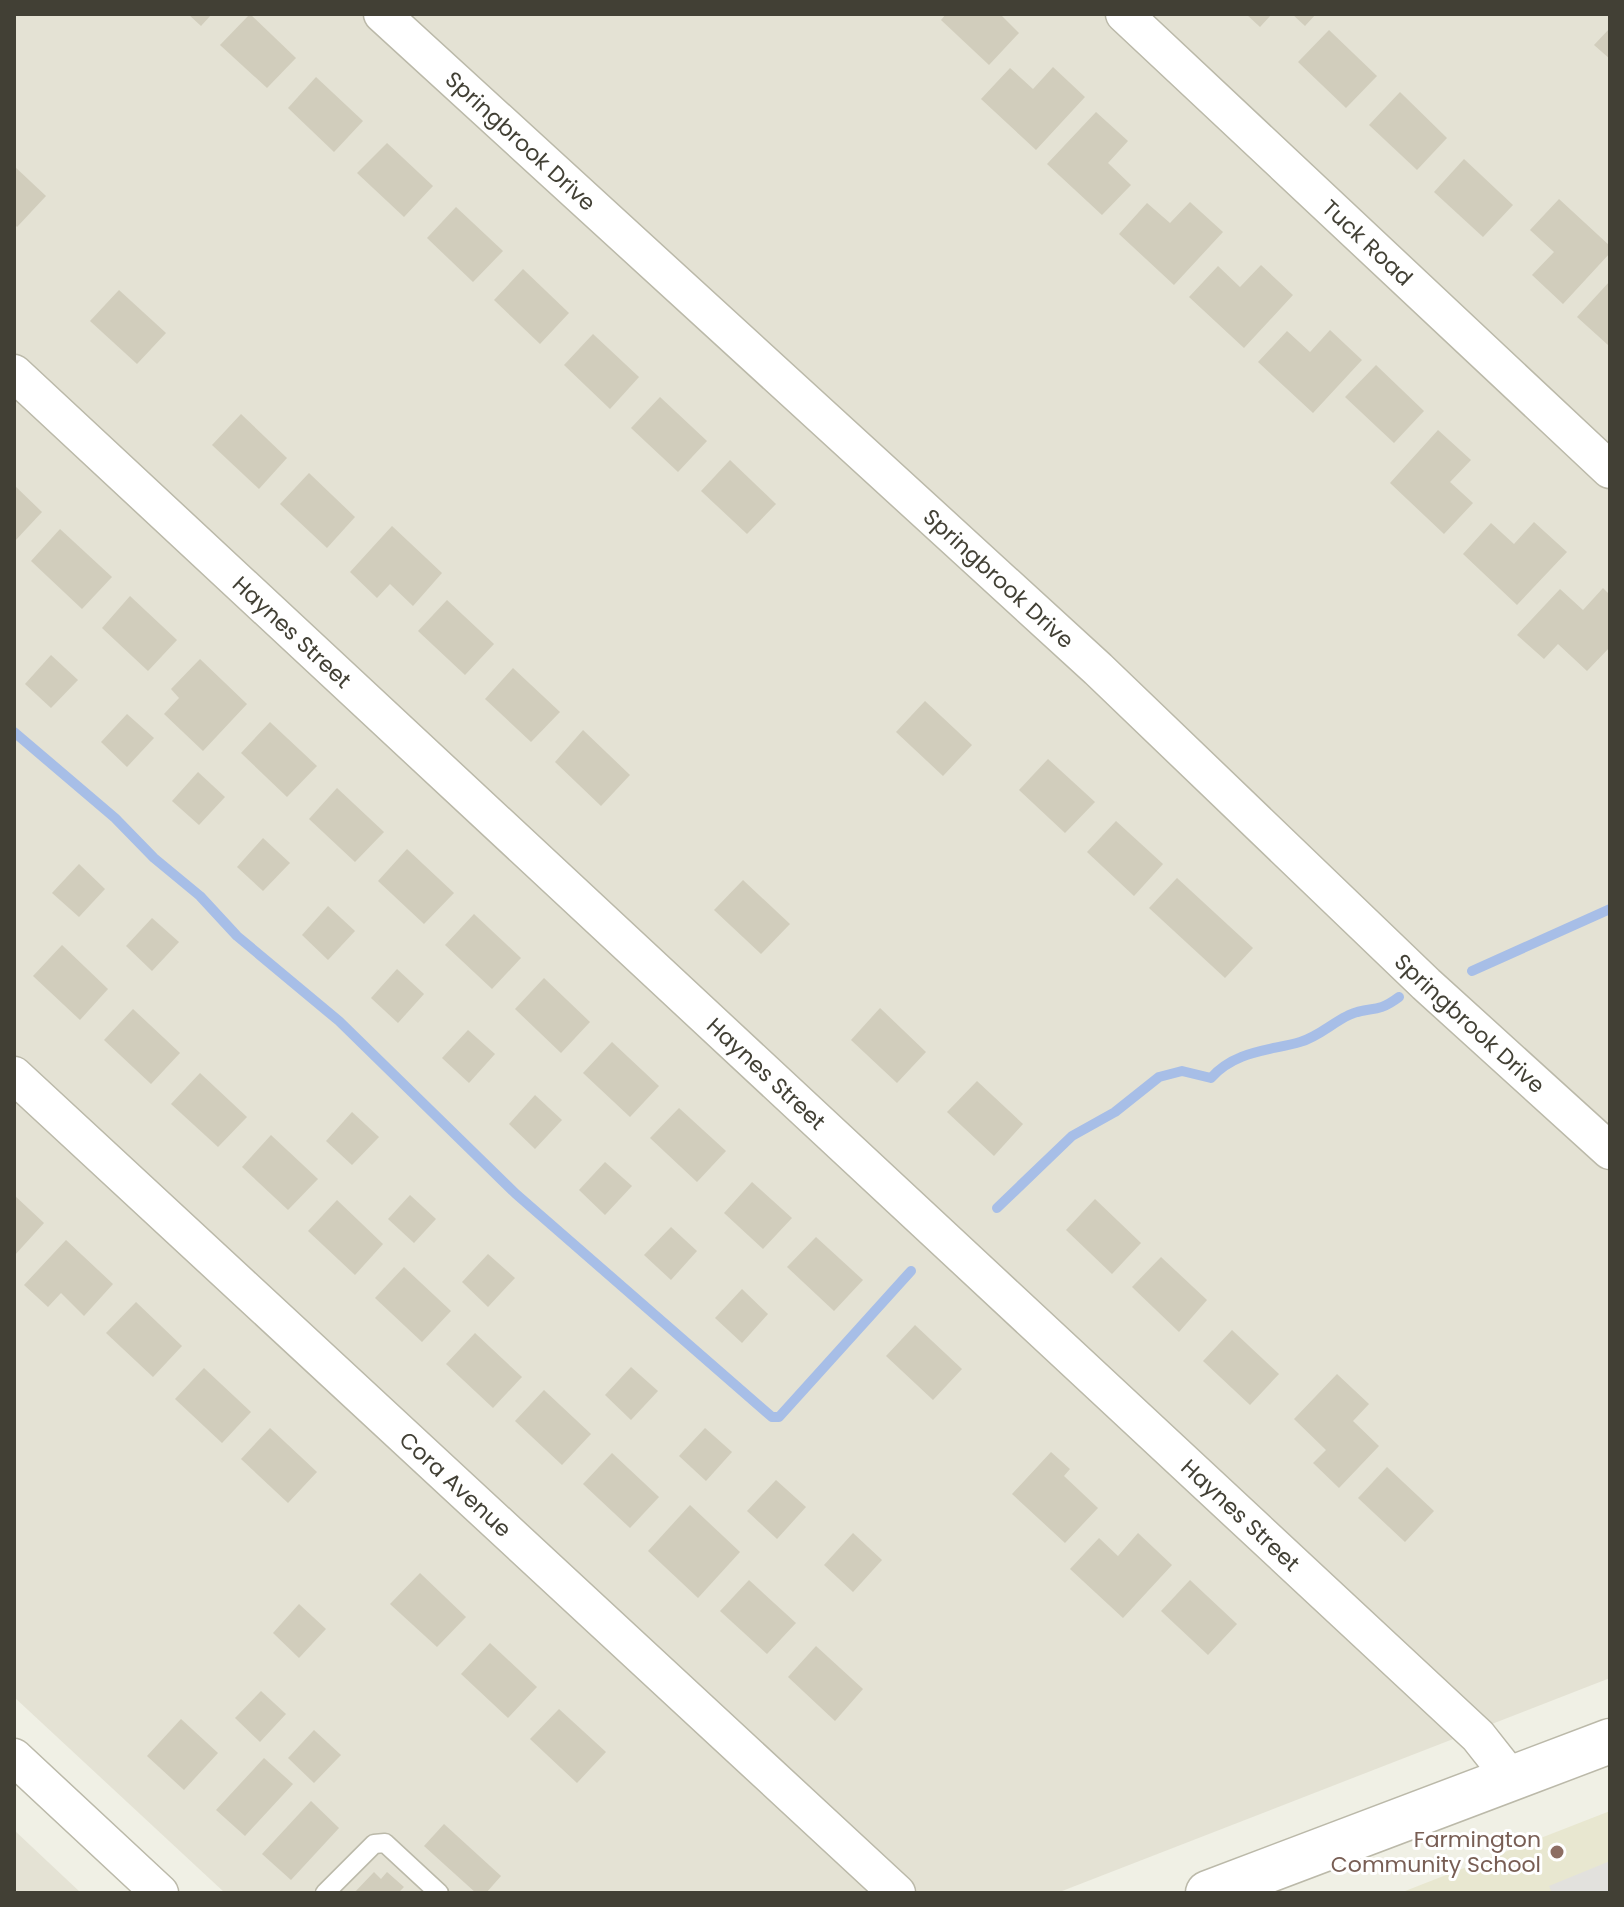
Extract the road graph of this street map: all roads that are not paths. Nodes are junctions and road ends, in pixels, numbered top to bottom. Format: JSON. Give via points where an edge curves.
{"nodes":[{"id":1,"x":382,"y":14,"type":"edge"},
{"id":2,"x":1124,"y":14,"type":"edge"},
{"id":3,"x":14,"y":373,"type":"edge"},
{"id":4,"x":1610,"y":470,"type":"edge"},
{"id":5,"x":14,"y":1075,"type":"edge"},
{"id":6,"x":1610,"y":1151,"type":"edge"},
{"id":7,"x":1610,"y":1741,"type":"edge"},
{"id":8,"x":14,"y":1757,"type":"edge"},
{"id":9,"x":1512,"y":1779,"type":"junction"},
{"id":10,"x":160,"y":1893,"type":"edge"},
{"id":11,"x":325,"y":1893,"type":"edge"},
{"id":12,"x":439,"y":1893,"type":"edge"},
{"id":13,"x":897,"y":1893,"type":"edge"},
{"id":14,"x":1208,"y":1893,"type":"edge"}],
"edges":[{"from":1,"to":6,"type":"street","name":"Springbrook Drive","via":[[1098,669],[1415,973]]},
{"from":2,"to":4,"type":"street","name":"Tuck Road"},
{"from":3,"to":9,"type":"street","name":"Haynes Street","via":[[1478,1736]]},
{"from":5,"to":13,"type":"street","name":"Cora Avenue"},
{"from":7,"to":9,"type":"street"},
{"from":8,"to":10,"type":"street"},
{"from":9,"to":14,"type":"street"},
{"from":11,"to":12,"type":"lane","via":[[374,1844],[385,1843]]}]}
